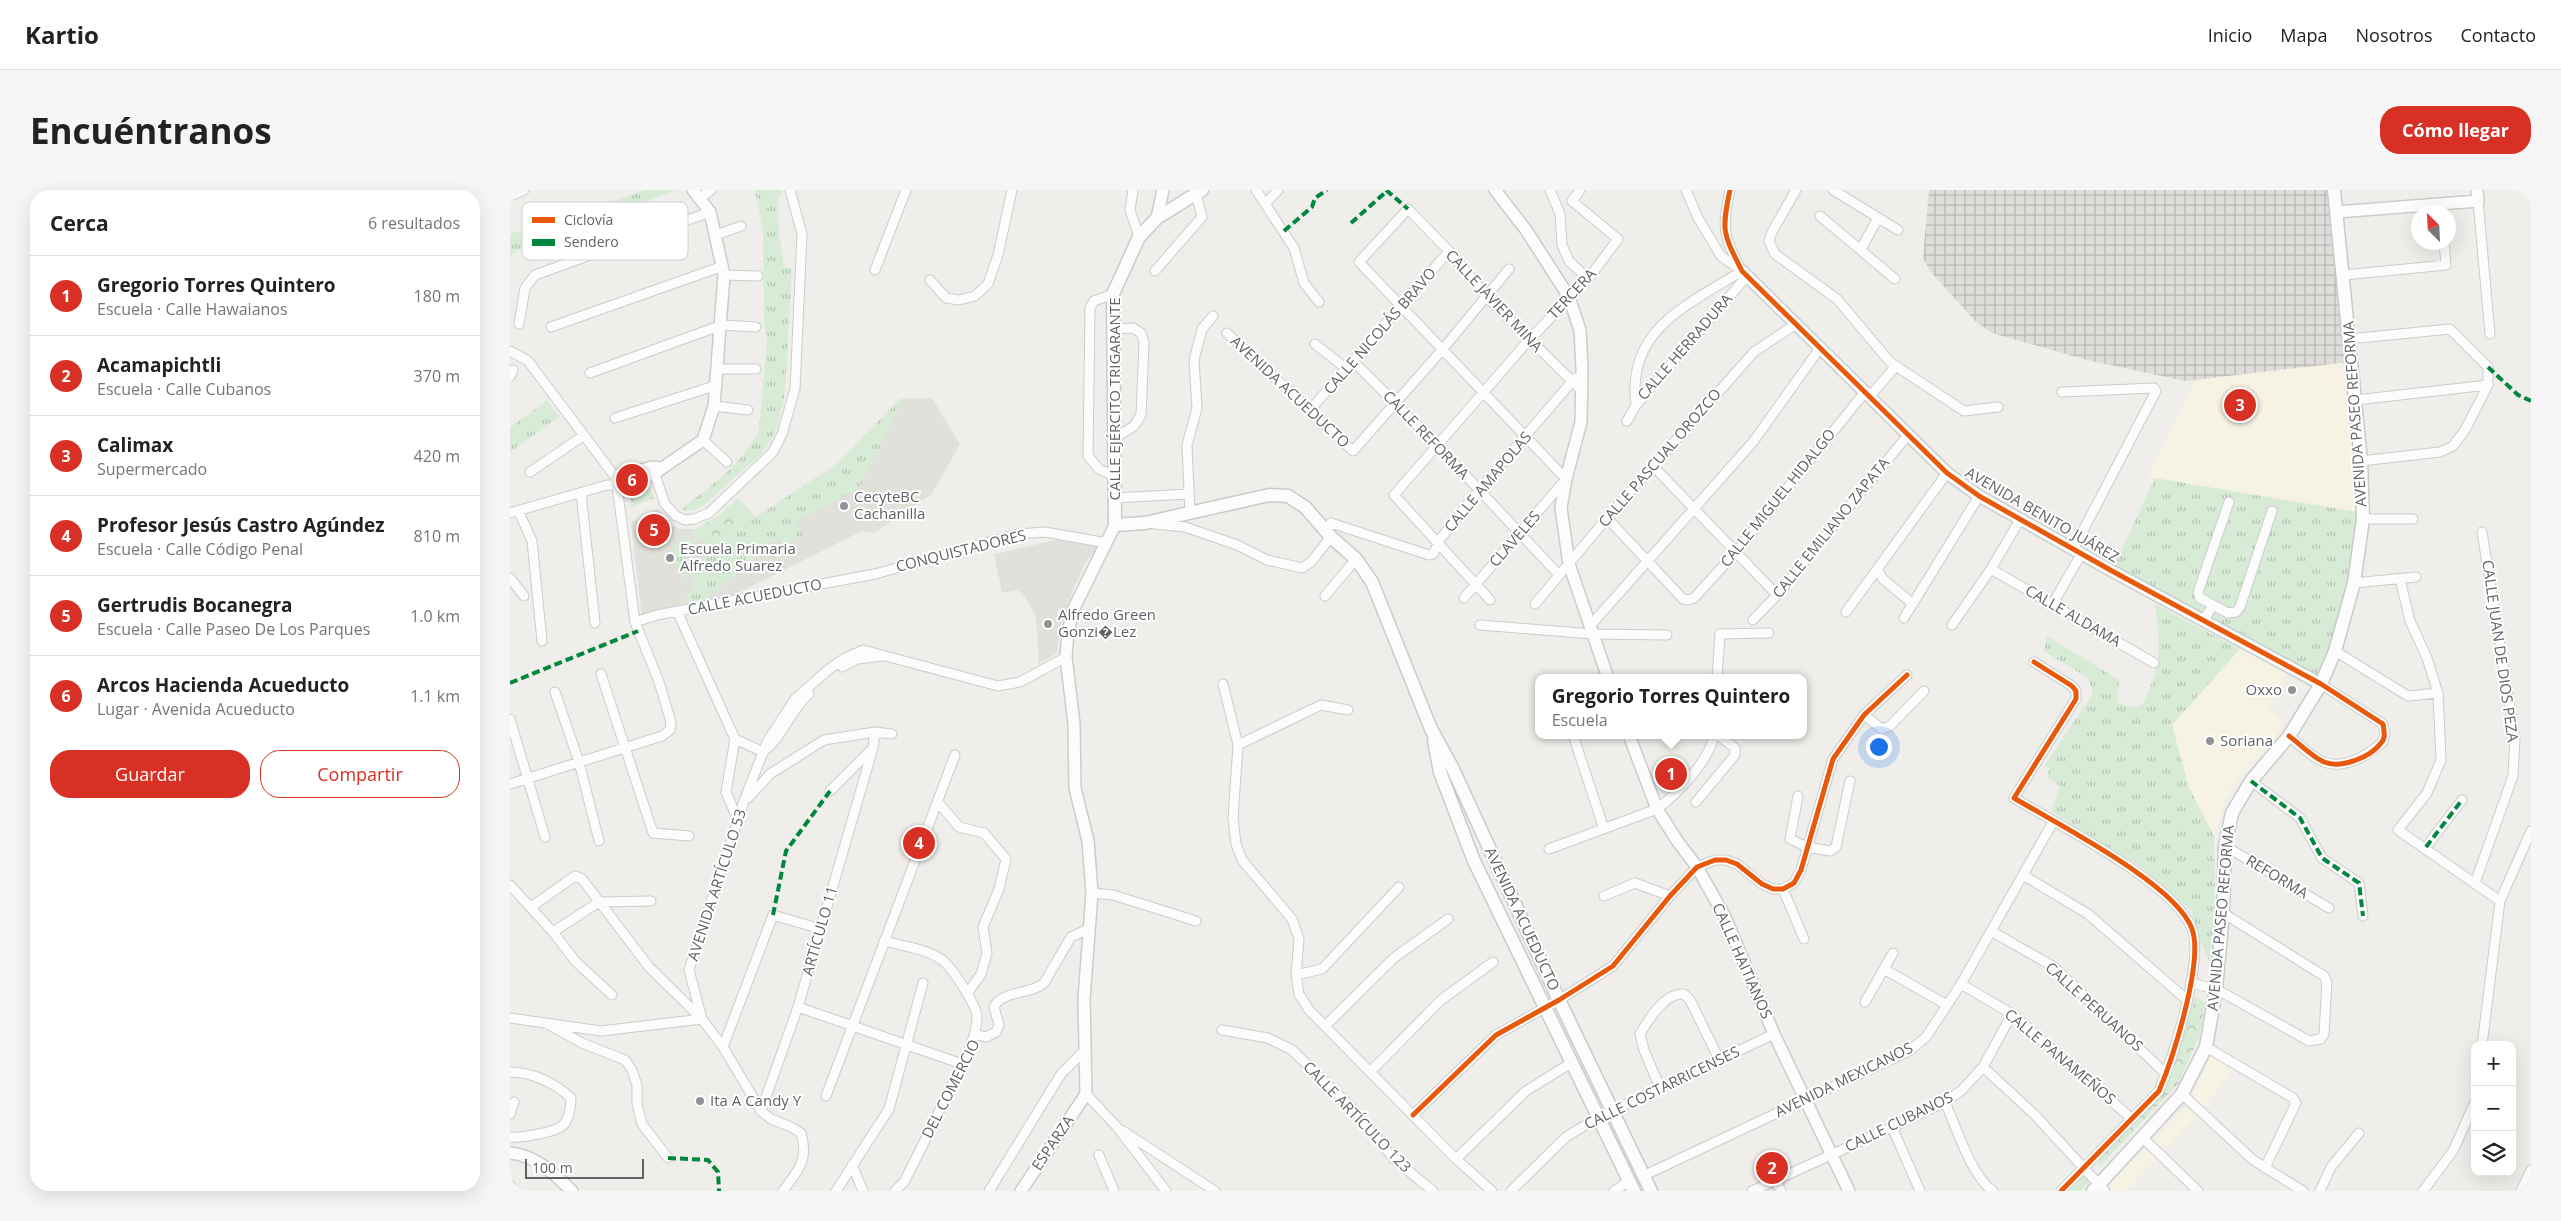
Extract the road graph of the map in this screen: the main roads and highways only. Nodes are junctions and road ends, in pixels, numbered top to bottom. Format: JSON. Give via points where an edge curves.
{"nodes":[{"id":1,"x":2334,"y":190,"type":"edge"},
{"id":2,"x":1199,"y":192,"type":"edge"},
{"id":3,"x":1115,"y":525,"type":"joint"},
{"id":4,"x":1431,"y":729,"type":"junction"},
{"id":5,"x":1631,"y":1186,"type":"edge"},
{"id":6,"x":2099,"y":1189,"type":"edge"},
{"id":7,"x":1651,"y":1191,"type":"edge"}],
"edges":[{"from":1,"to":6,"type":"main road","name":"AVENIDA PASEO REFORMA","via":[[2361,461],[2363,519],[2354,583],[2335,651],[2321,684],[2289,736],[2251,781],[2232,813],[2225,846],[2216,989],[2206,1047],[2182,1094]]},
{"from":2,"to":3,"type":"main road","name":"CALLE EJÉRCITO TRIGARANTE","via":[[1157,218],[1139,237],[1113,294]]},
{"from":3,"to":4,"type":"main road","name":"AVENIDA ACUEDUCTO","via":[[1145,523],[1269,496],[1288,496],[1305,507],[1356,559],[1372,582]]},
{"from":4,"to":5,"type":"main road","name":"AVENIDA ACUEDUCTO","via":[[1440,772],[1474,861]]},
{"from":4,"to":7,"type":"main road","name":"AVENIDA ACUEDUCTO","via":[[1452,767]]}]}
